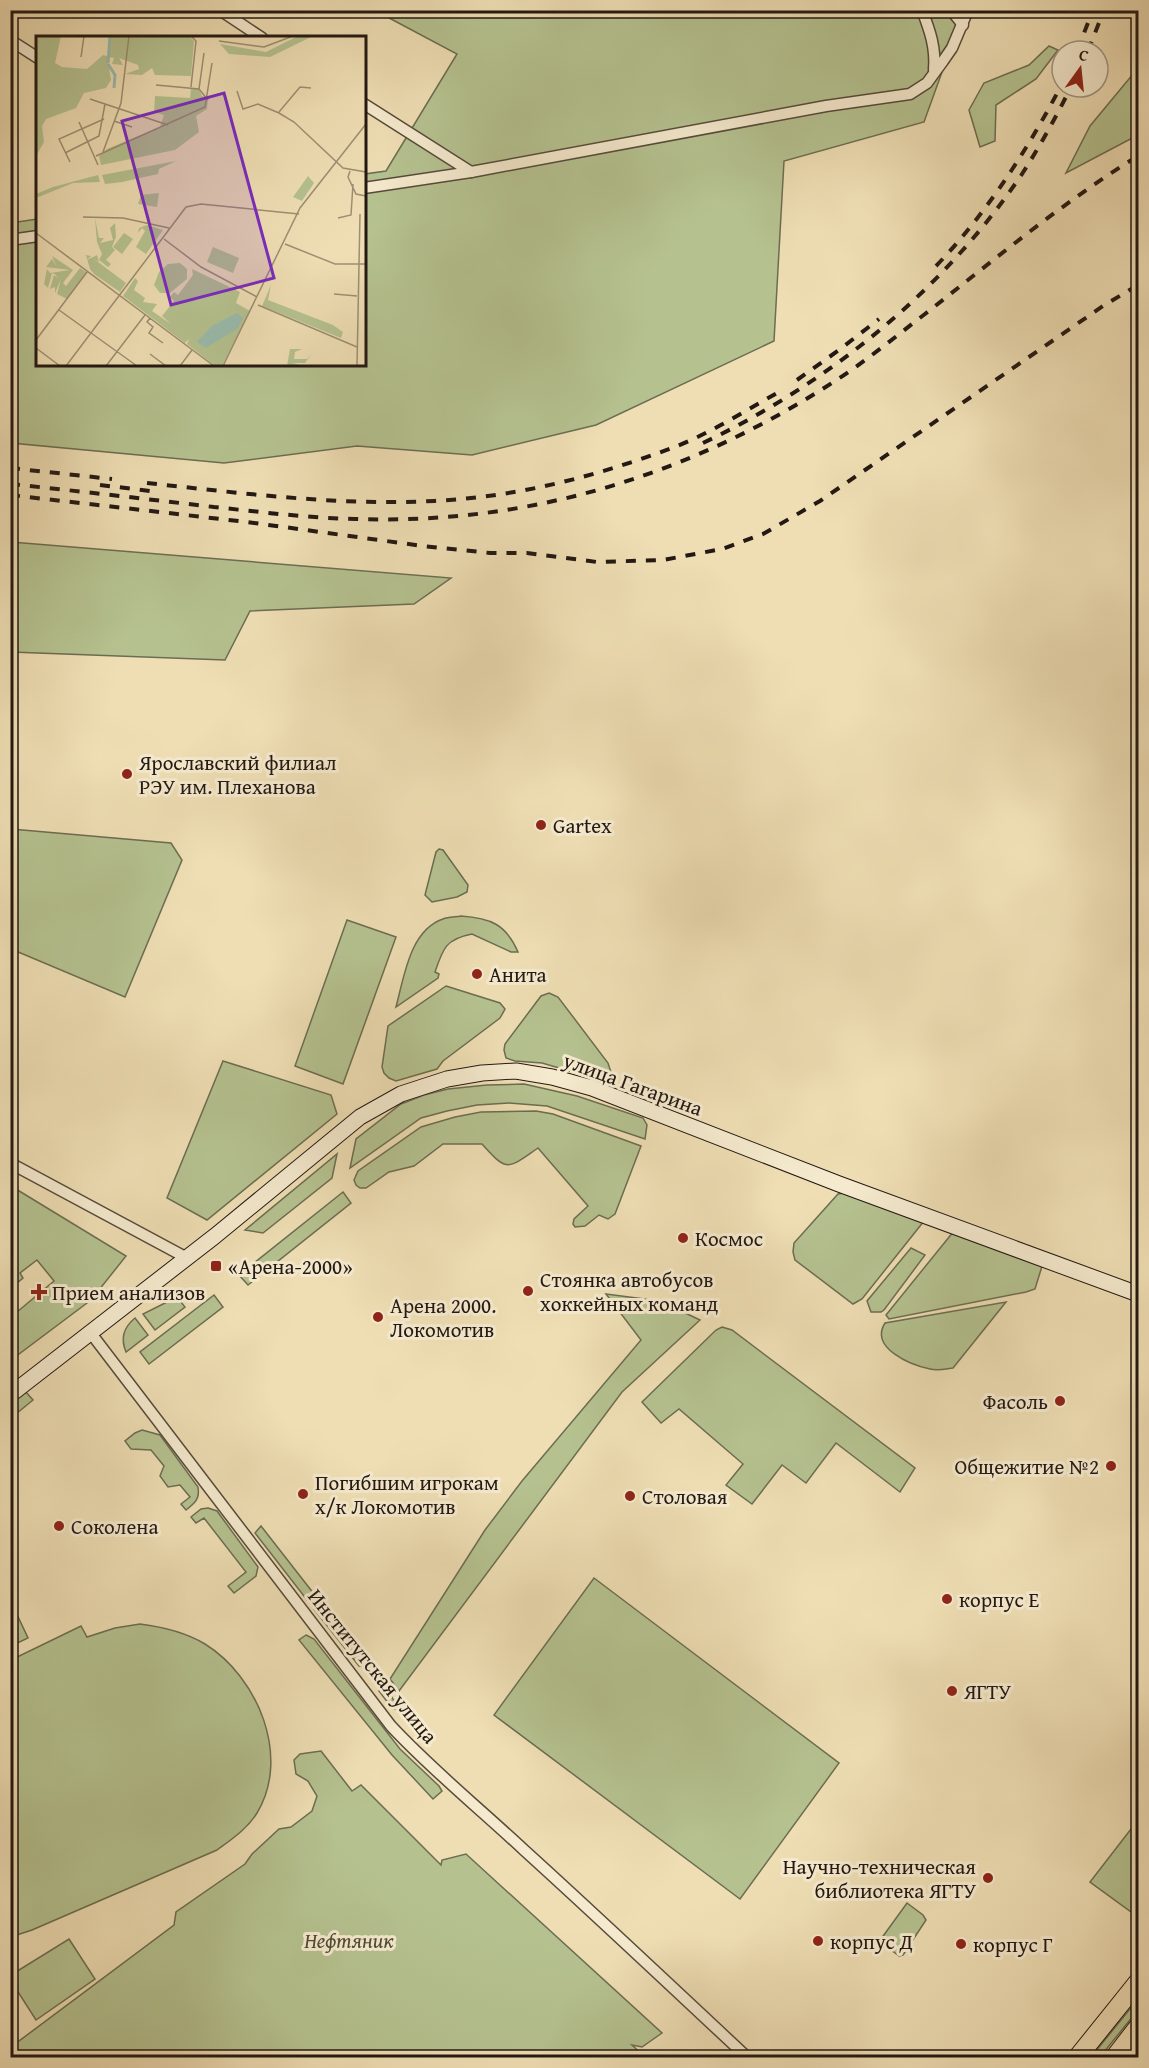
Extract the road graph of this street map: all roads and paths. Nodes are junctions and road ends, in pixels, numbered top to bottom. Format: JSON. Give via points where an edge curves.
{"nodes":[{"id":1,"x":220,"y":10,"type":"edge"},
{"id":2,"x":922,"y":10,"type":"edge"},
{"id":3,"x":951,"y":10,"type":"edge"},
{"id":4,"x":968,"y":10,"type":"edge"},
{"id":5,"x":963,"y":25,"type":"junction"},
{"id":6,"x":259,"y":36,"type":"edge"},
{"id":7,"x":10,"y":40,"type":"edge"},
{"id":8,"x":36,"y":57,"type":"edge"},
{"id":9,"x":934,"y":70,"type":"junction"},
{"id":10,"x":366,"y":105,"type":"edge"},
{"id":11,"x":471,"y":172,"type":"junction"},
{"id":12,"x":366,"y":188,"type":"edge"},
{"id":13,"x":36,"y":236,"type":"edge"},
{"id":14,"x":10,"y":240,"type":"edge"},
{"id":15,"x":10,"y":1163,"type":"edge"},
{"id":16,"x":187,"y":1258,"type":"junction"},
{"id":17,"x":1138,"y":1294,"type":"edge"},
{"id":18,"x":90,"y":1332,"type":"junction"},
{"id":19,"x":10,"y":1395,"type":"edge"},
{"id":20,"x":1138,"y":1982,"type":"edge"},
{"id":21,"x":1138,"y":2028,"type":"edge"},
{"id":22,"x":748,"y":2058,"type":"edge"},
{"id":23,"x":1077,"y":2058,"type":"edge"},
{"id":24,"x":1114,"y":2058,"type":"edge"}],
"edges":[{"from":1,"to":6,"type":"street"},
{"from":2,"to":9,"type":"street","via":[[933,40]]},
{"from":3,"to":5,"type":"street"},
{"from":4,"to":5,"type":"street"},
{"from":5,"to":9,"type":"street","via":[[952,48]]},
{"from":7,"to":8,"type":"street"},
{"from":9,"to":11,"type":"street","via":[[927,83],[910,94]]},
{"from":10,"to":11,"type":"street"},
{"from":11,"to":12,"type":"street"},
{"from":13,"to":14,"type":"street"},
{"from":15,"to":16,"type":"street"},
{"from":16,"to":17,"type":"main road","name":"улица Гагарина","via":[[360,1117],[401,1094],[447,1078],[516,1071],[592,1088]]},
{"from":16,"to":18,"type":"main road","name":"улица Гагарина"},
{"from":18,"to":19,"type":"main road","name":"улица Гагарина"},
{"from":18,"to":22,"type":"street","name":"Институтская улица","via":[[391,1726],[455,1790]]},
{"from":20,"to":23,"type":"main road"},
{"from":21,"to":24,"type":"main road"}]}
